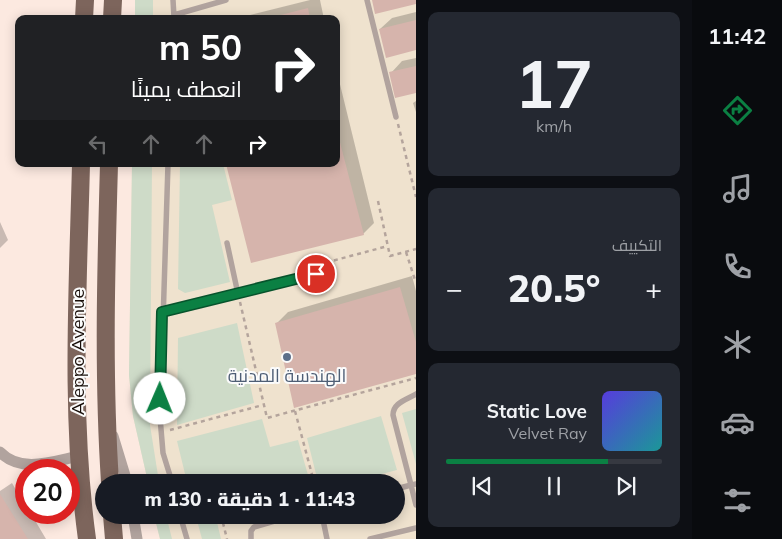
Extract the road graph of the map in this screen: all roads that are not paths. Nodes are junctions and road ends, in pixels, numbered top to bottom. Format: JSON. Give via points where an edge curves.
{"nodes":[{"id":1,"x":84,"y":0,"type":"edge"},
{"id":2,"x":113,"y":0,"type":"edge"},
{"id":3,"x":173,"y":0,"type":"edge"},
{"id":4,"x":226,"y":0,"type":"edge"},
{"id":5,"x":367,"y":0,"type":"edge"},
{"id":6,"x":84,"y":15,"type":"edge"},
{"id":7,"x":112,"y":15,"type":"edge"},
{"id":8,"x":174,"y":15,"type":"edge"},
{"id":9,"x":180,"y":15,"type":"edge"},
{"id":10,"x":396,"y":117,"type":"road end"},
{"id":11,"x":81,"y":167,"type":"edge"},
{"id":12,"x":109,"y":167,"type":"edge"},
{"id":13,"x":168,"y":167,"type":"edge"},
{"id":14,"x":227,"y":244,"type":"dead end"},
{"id":15,"x":316,"y":274,"type":"road end"},
{"id":16,"x":238,"y":294,"type":"junction"},
{"id":17,"x":162,"y":312,"type":"junction"},
{"id":18,"x":416,"y":394,"type":"edge"},
{"id":19,"x":106,"y":416,"type":"junction"},
{"id":20,"x":0,"y":452,"type":"edge"},
{"id":21,"x":80,"y":456,"type":"junction"},
{"id":22,"x":110,"y":474,"type":"edge"},
{"id":23,"x":124,"y":474,"type":"edge"},
{"id":24,"x":170,"y":474,"type":"edge"},
{"id":25,"x":413,"y":485,"type":"edge"},
{"id":26,"x":416,"y":505,"type":"edge"},
{"id":27,"x":113,"y":524,"type":"edge"},
{"id":28,"x":134,"y":524,"type":"edge"},
{"id":29,"x":183,"y":524,"type":"edge"},
{"id":30,"x":264,"y":524,"type":"edge"},
{"id":31,"x":324,"y":524,"type":"edge"},
{"id":32,"x":416,"y":528,"type":"edge"},
{"id":33,"x":87,"y":539,"type":"edge"},
{"id":34,"x":114,"y":539,"type":"edge"},
{"id":35,"x":137,"y":539,"type":"edge"},
{"id":36,"x":187,"y":539,"type":"edge"},
{"id":37,"x":251,"y":539,"type":"edge"},
{"id":38,"x":327,"y":539,"type":"edge"},
{"id":39,"x":370,"y":539,"type":"edge"}],
"edges":[{"from":1,"to":6,"type":"main road"},
{"from":2,"to":7,"type":"main road"},
{"from":3,"to":8,"type":"lane"},
{"from":4,"to":9,"type":"lane"},
{"from":5,"to":10,"type":"lane"},
{"from":11,"to":21,"type":"main road","name":"Aleppo Avenue","via":[[77,347]]},
{"from":12,"to":19,"type":"main road","name":"Aleppo Avenue"},
{"from":13,"to":17,"type":"lane"},
{"from":14,"to":16,"type":"lane"},
{"from":15,"to":16,"type":"lane"},
{"from":16,"to":17,"type":"lane"},
{"from":17,"to":24,"type":"lane","via":[[160,417]]},
{"from":18,"to":25,"type":"lane","via":[[393,409]]},
{"from":19,"to":22,"type":"main road","name":"Aleppo Avenue"},
{"from":19,"to":23,"type":"street"},
{"from":20,"to":21,"type":"street","via":[[11,461],[28,465]]},
{"from":21,"to":33,"type":"main road","name":"Aleppo Avenue"},
{"from":25,"to":26,"type":"lane"},
{"from":27,"to":34,"type":"main road"},
{"from":28,"to":35,"type":"street"},
{"from":29,"to":36,"type":"lane"},
{"from":30,"to":37,"type":"lane","via":[[250,531]]},
{"from":31,"to":38,"type":"lane"},
{"from":32,"to":39,"type":"lane"}]}
